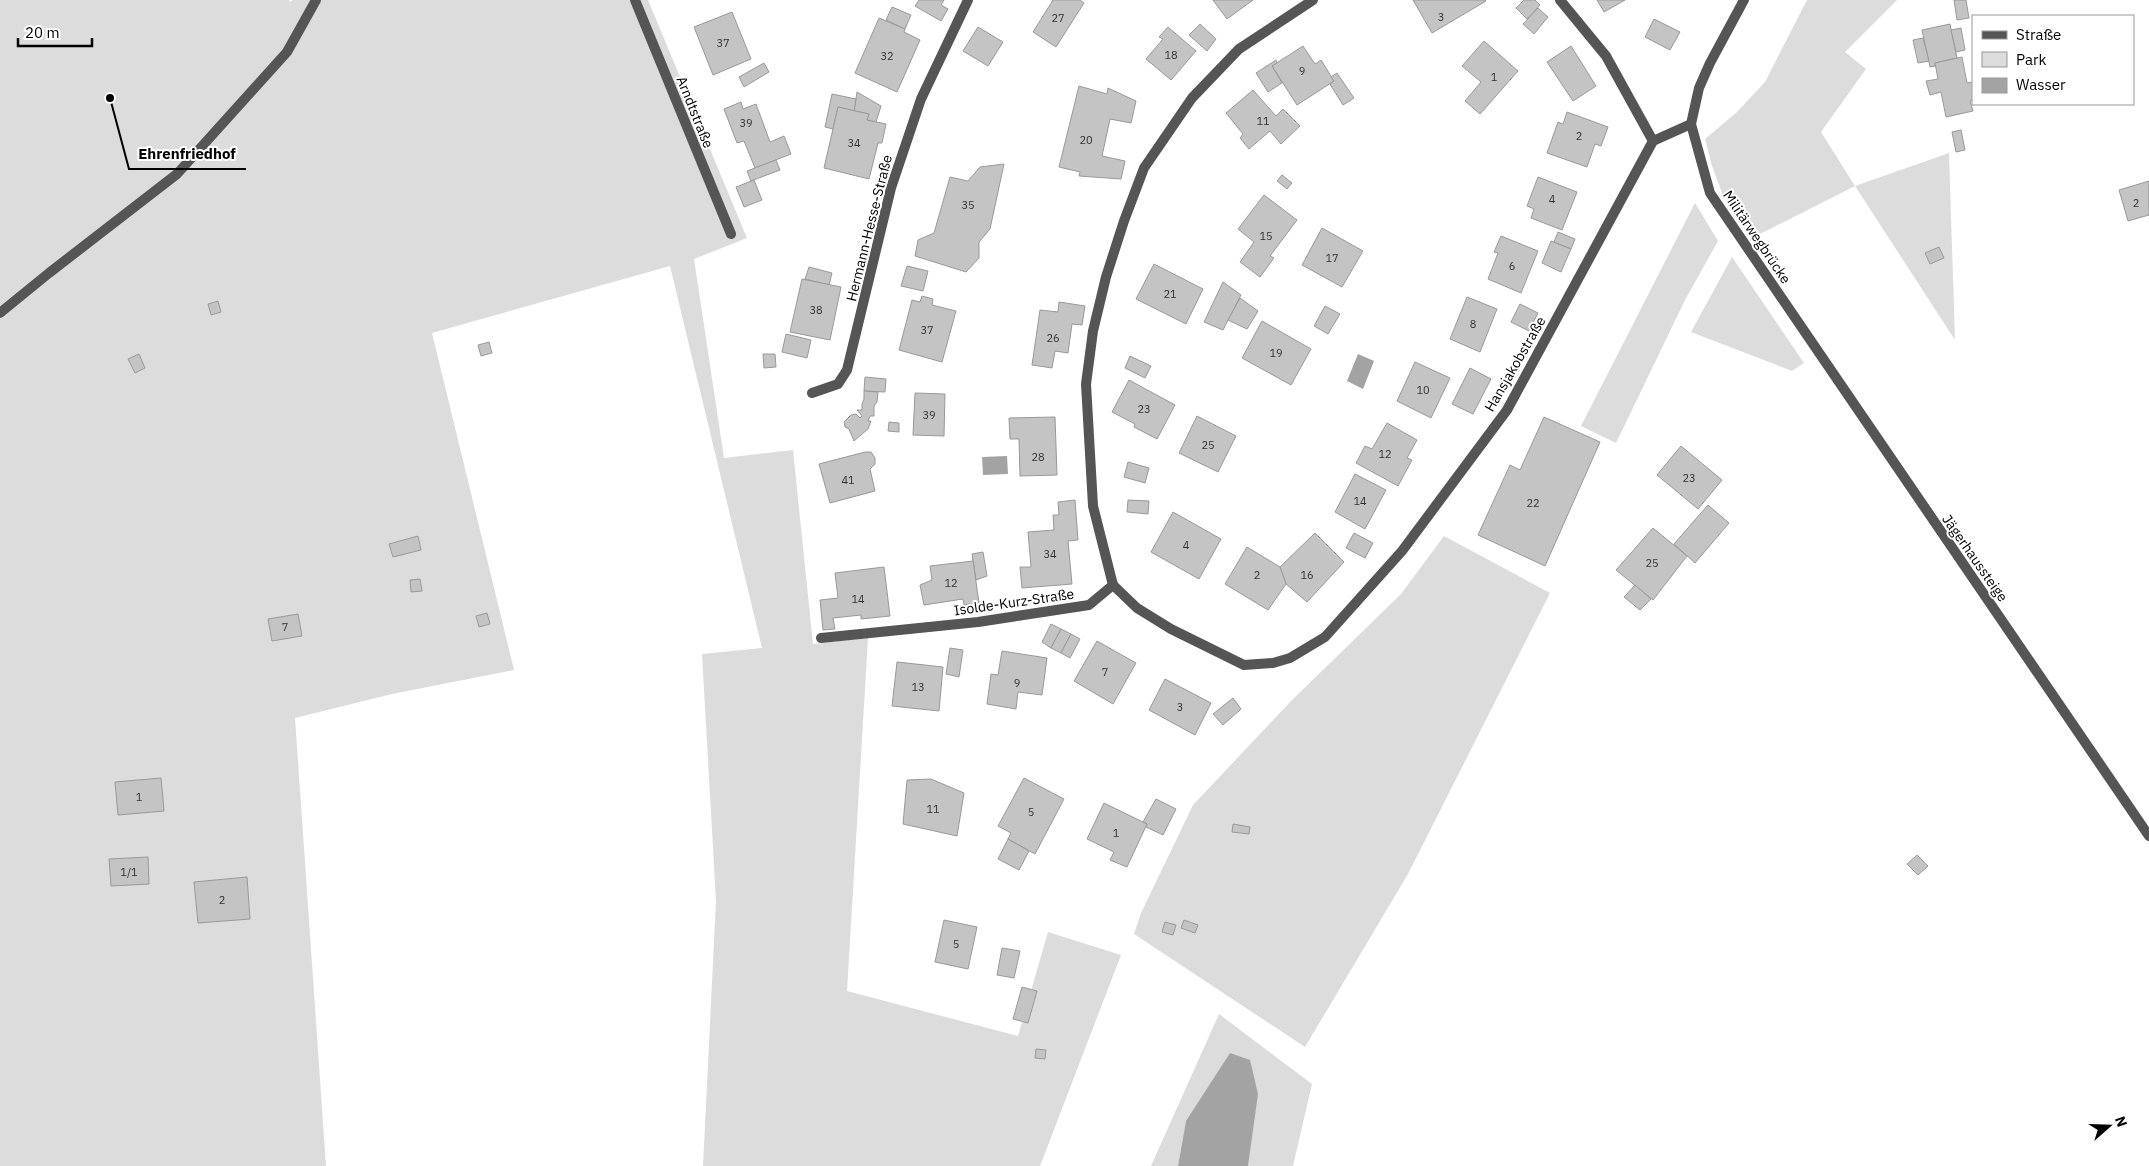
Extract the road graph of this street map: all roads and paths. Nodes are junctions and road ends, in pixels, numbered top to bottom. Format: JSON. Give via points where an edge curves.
{"nodes":[{"id":1,"x":316,"y":0,"type":"edge"},
{"id":2,"x":635,"y":0,"type":"edge"},
{"id":3,"x":968,"y":0,"type":"edge"},
{"id":4,"x":1313,"y":0,"type":"edge"},
{"id":5,"x":1560,"y":0,"type":"edge"},
{"id":6,"x":1744,"y":0,"type":"edge"},
{"id":7,"x":1691,"y":124,"type":"junction"},
{"id":8,"x":1653,"y":141,"type":"junction"},
{"id":9,"x":731,"y":234,"type":"dead end"},
{"id":10,"x":1780,"y":296,"type":"joint"},
{"id":11,"x":0,"y":313,"type":"edge"},
{"id":12,"x":812,"y":393,"type":"dead end"},
{"id":13,"x":1113,"y":585,"type":"junction"},
{"id":14,"x":821,"y":638,"type":"dead end"},
{"id":15,"x":2149,"y":836,"type":"edge"}],
"edges":[{"from":1,"to":11,"type":"street","via":[[287,52],[177,174]]},
{"from":2,"to":9,"type":"street","name":"Arndtstraße"},
{"from":3,"to":12,"type":"street","name":"Hermann-Hesse-Straße","via":[[921,99],[891,188],[847,370],[838,384]]},
{"from":4,"to":13,"type":"street","via":[[1239,49],[1192,98],[1144,168],[1124,221],[1093,331],[1086,384],[1093,506]]},
{"from":5,"to":8,"type":"street","via":[[1606,56]]},
{"from":6,"to":7,"type":"street","via":[[1698,88]]},
{"from":7,"to":8,"type":"street"},
{"from":7,"to":10,"type":"street","name":"Militärwegbrücke","via":[[1710,193]]},
{"from":8,"to":13,"type":"street","name":"Hansjakobstraße","via":[[1507,410],[1402,551],[1325,637],[1290,658],[1244,665],[1154,619]]},
{"from":10,"to":15,"type":"street","name":"Jägerhaussteige"},
{"from":13,"to":14,"type":"street","name":"Isolde-Kurz-Straße","via":[[1089,605],[978,622]]}]}
